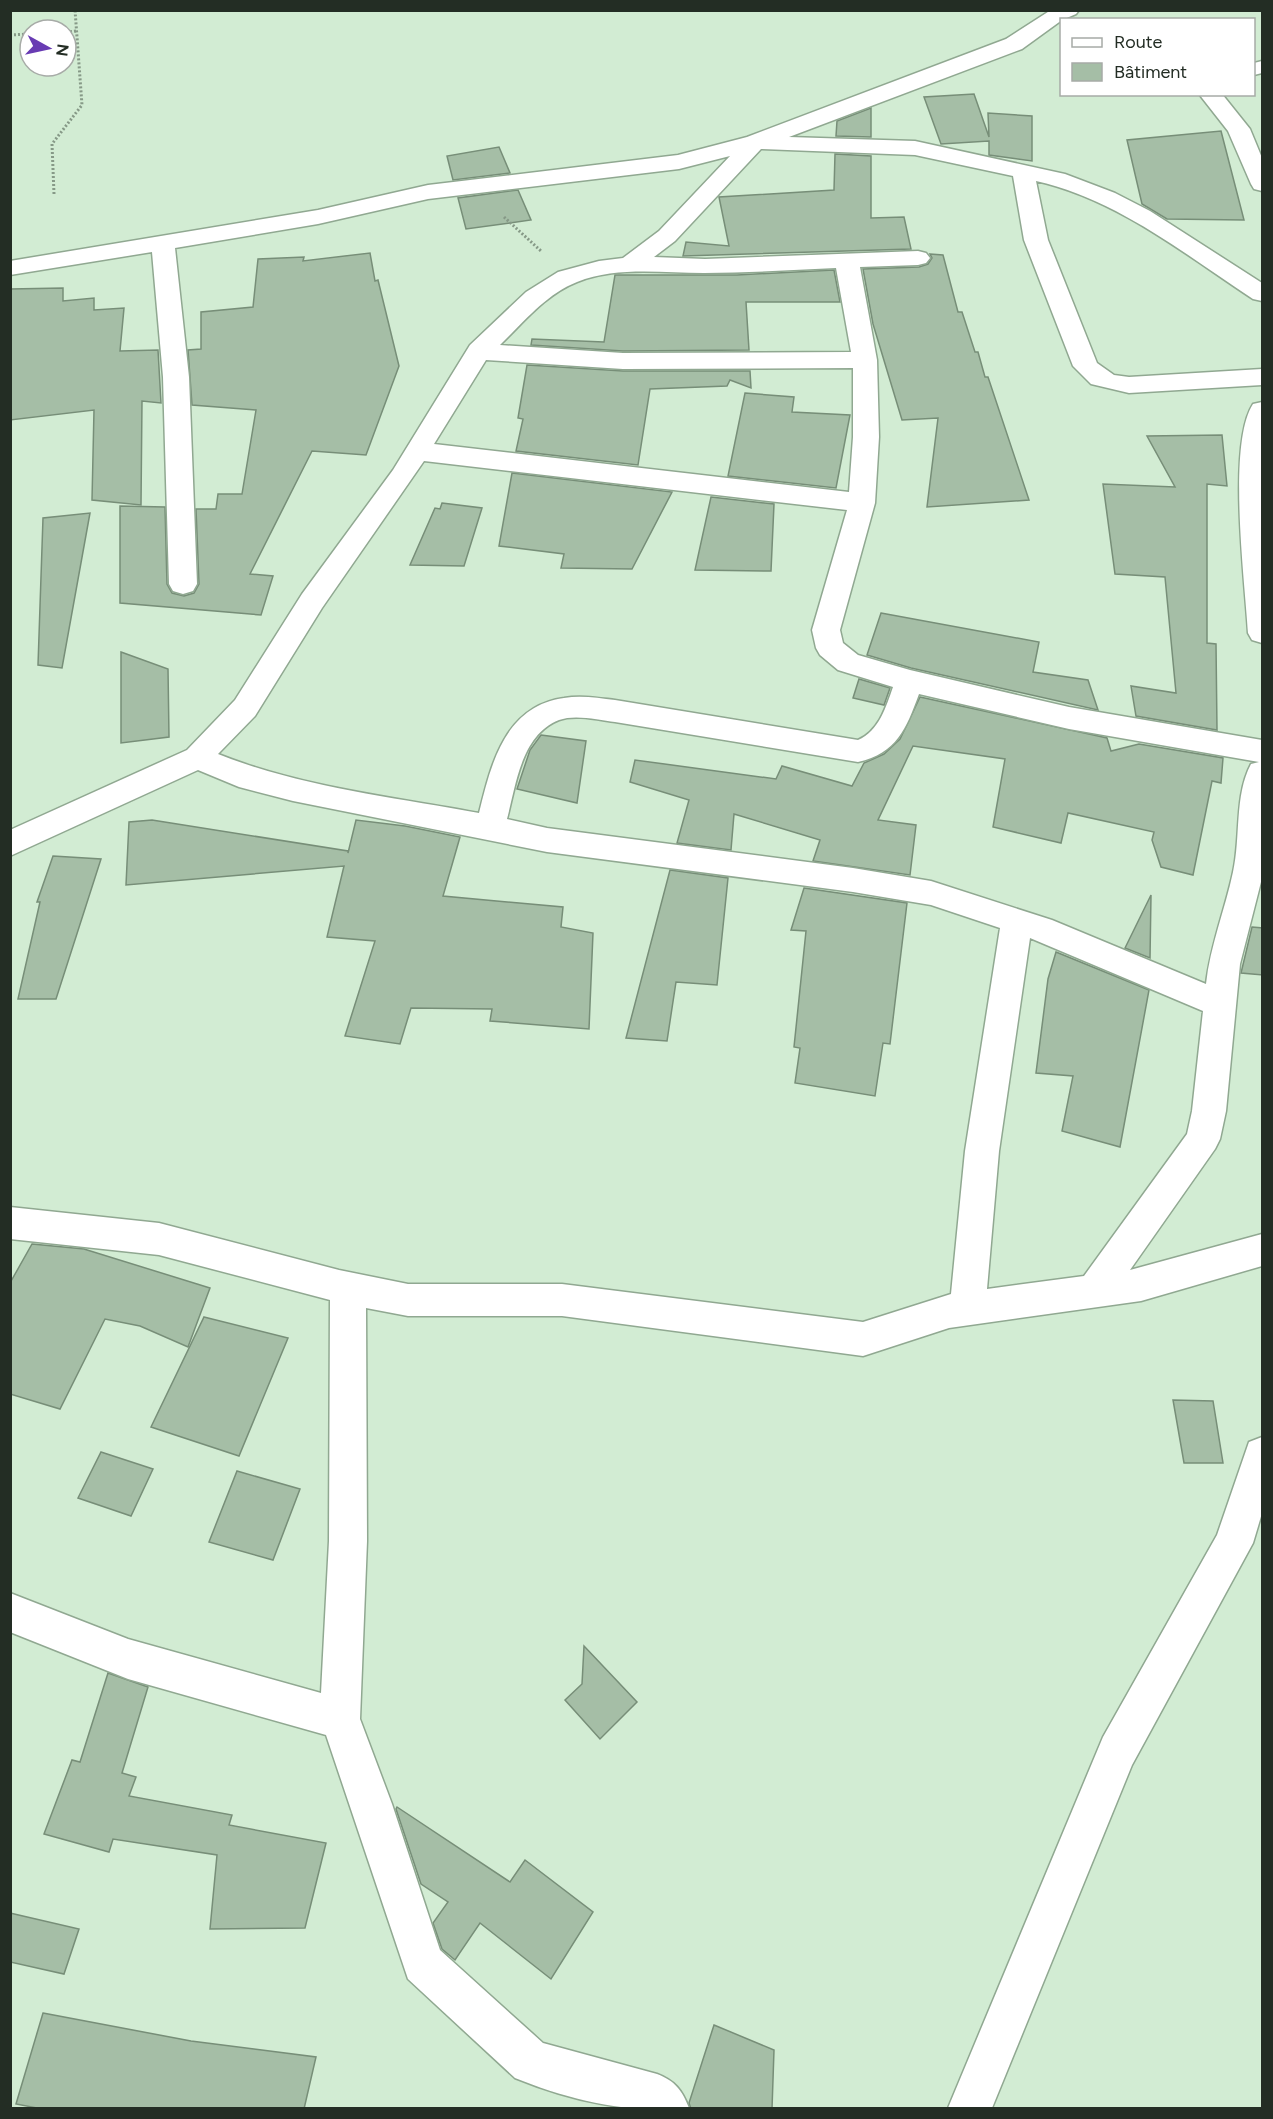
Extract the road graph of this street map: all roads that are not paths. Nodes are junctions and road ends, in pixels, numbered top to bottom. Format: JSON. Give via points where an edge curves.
{"nodes":[{"id":1,"x":1031,"y":10,"type":"edge"},
{"id":2,"x":1061,"y":16,"type":"edge"},
{"id":3,"x":1212,"y":96,"type":"edge"},
{"id":4,"x":755,"y":142,"type":"junction"},
{"id":5,"x":1023,"y":171,"type":"junction"},
{"id":6,"x":1263,"y":184,"type":"edge"},
{"id":7,"x":163,"y":243,"type":"junction"},
{"id":8,"x":918,"y":258,"type":"dead end"},
{"id":9,"x":847,"y":262,"type":"junction"},
{"id":10,"x":630,"y":264,"type":"junction"},
{"id":11,"x":10,"y":268,"type":"edge"},
{"id":12,"x":1263,"y":294,"type":"edge"},
{"id":13,"x":479,"y":351,"type":"junction"},
{"id":14,"x":865,"y":360,"type":"junction"},
{"id":15,"x":1263,"y":377,"type":"edge"},
{"id":16,"x":1263,"y":410,"type":"edge"},
{"id":17,"x":416,"y":451,"type":"junction"},
{"id":18,"x":862,"y":503,"type":"junction"},
{"id":19,"x":1261,"y":568,"type":"edge"},
{"id":20,"x":183,"y":584,"type":"dead end"},
{"id":21,"x":1263,"y":633,"type":"edge"},
{"id":22,"x":910,"y":681,"type":"junction"},
{"id":23,"x":1263,"y":751,"type":"edge"},
{"id":24,"x":197,"y":758,"type":"junction"},
{"id":25,"x":1263,"y":772,"type":"edge"},
{"id":26,"x":490,"y":827,"type":"junction"},
{"id":27,"x":10,"y":844,"type":"edge"},
{"id":28,"x":1256,"y":871,"type":"edge"},
{"id":29,"x":1017,"y":921,"type":"junction"},
{"id":30,"x":1220,"y":1004,"type":"junction"},
{"id":31,"x":10,"y":1223,"type":"edge"},
{"id":32,"x":1263,"y":1250,"type":"edge"},
{"id":33,"x":348,"y":1288,"type":"junction"},
{"id":34,"x":1094,"y":1292,"type":"junction"},
{"id":35,"x":967,"y":1309,"type":"junction"},
{"id":36,"x":1263,"y":1455,"type":"edge"},
{"id":37,"x":10,"y":1612,"type":"edge"},
{"id":38,"x":340,"y":1719,"type":"junction"},
{"id":39,"x":668,"y":2109,"type":"edge"},
{"id":40,"x":970,"y":2109,"type":"edge"}],
"edges":[{"from":1,"to":2,"type":"street"},
{"from":2,"to":4,"type":"street","via":[[1014,44]]},
{"from":3,"to":6,"type":"street","via":[[1239,129]]},
{"from":4,"to":5,"type":"street","via":[[915,148]]},
{"from":4,"to":7,"type":"street","via":[[679,162],[428,192],[318,217]]},
{"from":4,"to":10,"type":"street","via":[[667,236]]},
{"from":5,"to":12,"type":"street","via":[[1074,184],[1142,216]]},
{"from":5,"to":15,"type":"street","via":[[1036,240],[1086,366],[1094,375],[1108,383],[1129,385]]},
{"from":7,"to":11,"type":"street"},
{"from":7,"to":20,"type":"street","via":[[176,377]]},
{"from":8,"to":9,"type":"street"},
{"from":9,"to":10,"type":"street"},
{"from":9,"to":14,"type":"street"},
{"from":10,"to":13,"type":"street","via":[[567,277],[535,297]]},
{"from":13,"to":14,"type":"street","via":[[540,359],[625,362]]},
{"from":13,"to":17,"type":"street"},
{"from":14,"to":18,"type":"street"},
{"from":16,"to":19,"type":"street","via":[[1257,423],[1252,469]]},
{"from":17,"to":18,"type":"street"},
{"from":17,"to":24,"type":"street","via":[[312,601],[245,708]]},
{"from":18,"to":22,"type":"street","via":[[826,630],[830,648],[848,663]]},
{"from":19,"to":21,"type":"street"},
{"from":22,"to":23,"type":"street","via":[[1069,718]]},
{"from":22,"to":26,"type":"street","via":[[885,733],[872,748],[865,750],[615,711],[551,711],[530,724],[513,746]]},
{"from":24,"to":26,"type":"street","via":[[250,779],[293,790]]},
{"from":24,"to":27,"type":"street"},
{"from":25,"to":28,"type":"street","via":[[1257,794]]},
{"from":26,"to":29,"type":"street","via":[[547,840],[931,893]]},
{"from":28,"to":30,"type":"street","via":[[1224,964]]},
{"from":29,"to":30,"type":"street"},
{"from":29,"to":35,"type":"street","via":[[982,1150]]},
{"from":30,"to":34,"type":"street","via":[[1203,1139]]},
{"from":31,"to":33,"type":"street","via":[[159,1239]]},
{"from":32,"to":34,"type":"street","via":[[1142,1285]]},
{"from":33,"to":35,"type":"street","via":[[408,1300],[562,1300],[863,1339],[949,1311]]},
{"from":33,"to":38,"type":"street","via":[[348,1541]]},
{"from":34,"to":35,"type":"street"},
{"from":36,"to":40,"type":"street","via":[[1234,1543],[1117,1751]]},
{"from":37,"to":38,"type":"street","via":[[128,1659]]},
{"from":38,"to":39,"type":"street","via":[[423,1964],[531,2062],[657,2096]]}]}
